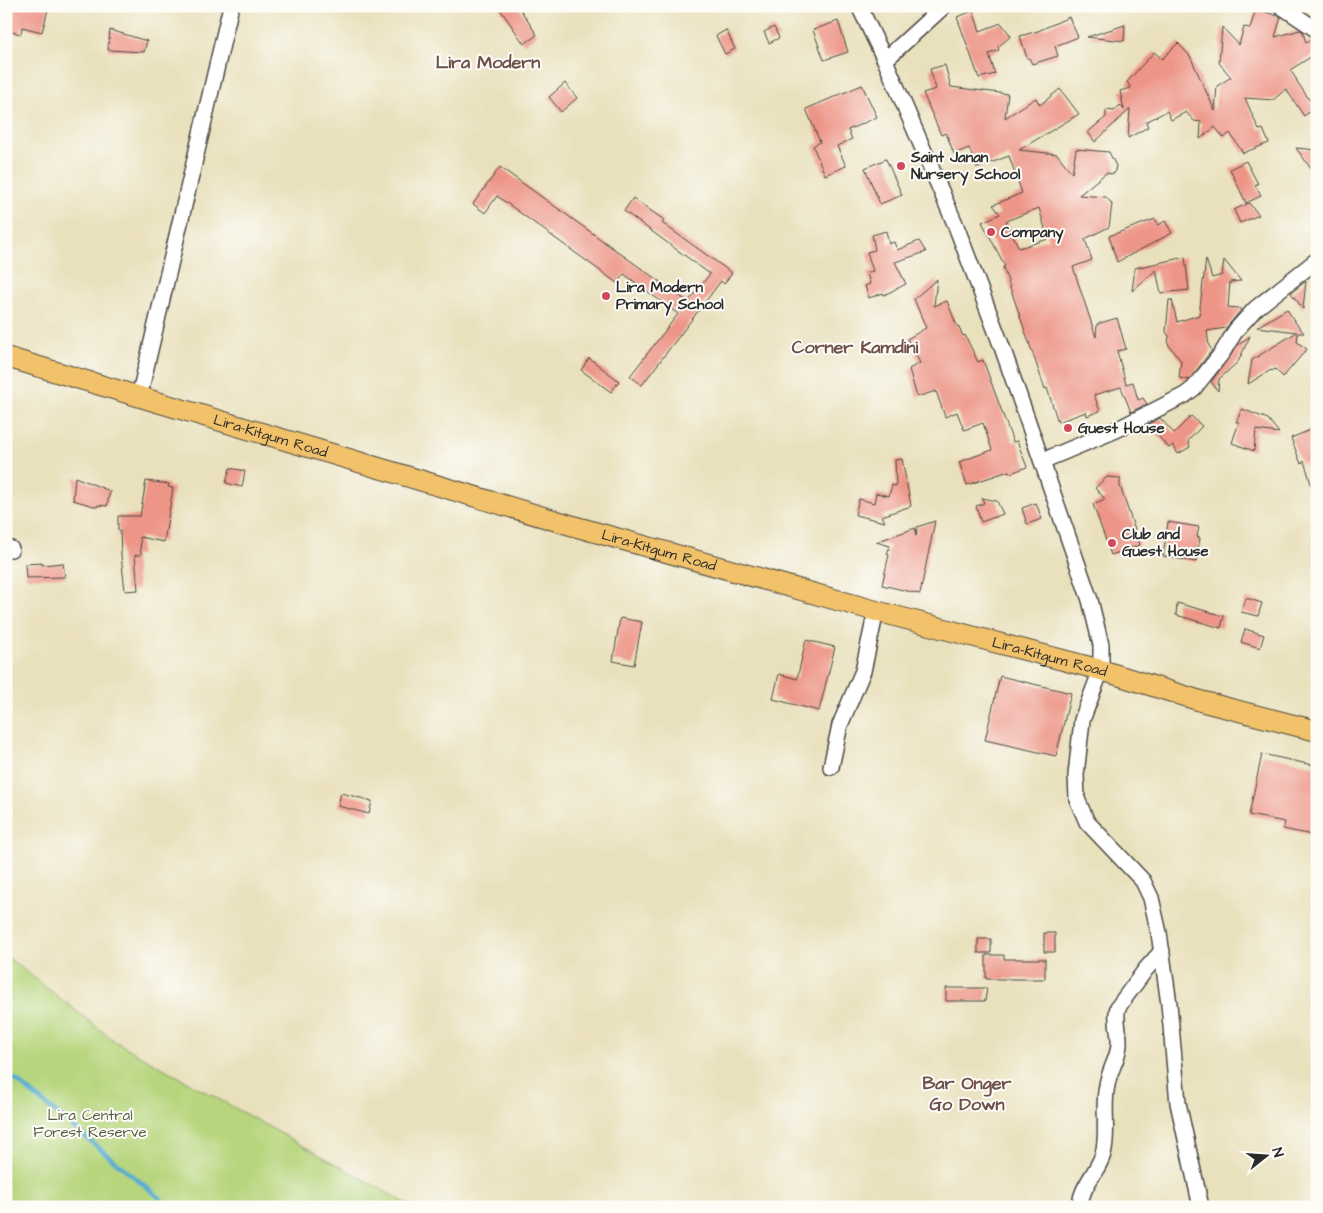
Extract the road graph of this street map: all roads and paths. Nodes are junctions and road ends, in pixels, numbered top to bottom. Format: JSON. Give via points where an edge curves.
{"nodes":[{"id":1,"x":230,"y":6,"type":"edge"},
{"id":2,"x":859,"y":6,"type":"edge"},
{"id":3,"x":944,"y":6,"type":"edge"},
{"id":4,"x":1281,"y":6,"type":"edge"},
{"id":5,"x":1317,"y":30,"type":"edge"},
{"id":6,"x":885,"y":60,"type":"junction"},
{"id":7,"x":1317,"y":260,"type":"edge"},
{"id":8,"x":6,"y":357,"type":"edge"},
{"id":9,"x":139,"y":397,"type":"junction"},
{"id":10,"x":1042,"y":461,"type":"junction"},
{"id":11,"x":876,"y":611,"type":"junction"},
{"id":12,"x":1101,"y":670,"type":"junction"},
{"id":13,"x":1317,"y":731,"type":"edge"},
{"id":14,"x":832,"y":767,"type":"dead end"},
{"id":15,"x":1162,"y":951,"type":"junction"},
{"id":16,"x":1080,"y":1207,"type":"edge"},
{"id":17,"x":1201,"y":1207,"type":"edge"}],
"edges":[{"from":1,"to":9,"type":"street"},
{"from":2,"to":6,"type":"street"},
{"from":3,"to":6,"type":"street"},
{"from":4,"to":5,"type":"street"},
{"from":6,"to":10,"type":"street","via":[[956,226]]},
{"from":7,"to":10,"type":"street","via":[[1255,309],[1194,388],[1185,395],[1116,430]]},
{"from":8,"to":9,"type":"main road","name":"Lira-Kitgum Road"},
{"from":9,"to":11,"type":"main road","name":"Lira-Kitgum Road"},
{"from":10,"to":12,"type":"street","via":[[1090,600],[1101,644]]},
{"from":11,"to":12,"type":"main road","name":"Lira-Kitgum Road"},
{"from":11,"to":14,"type":"street","via":[[863,671],[840,725]]},
{"from":12,"to":13,"type":"main road","name":"Lira-Kitgum Road","via":[[1204,702]]},
{"from":12,"to":15,"type":"street","via":[[1082,720],[1076,775],[1077,799],[1087,822],[1143,881],[1151,898]]},
{"from":15,"to":16,"type":"street","via":[[1116,1012],[1119,1044],[1104,1101],[1103,1155],[1085,1187]]},
{"from":15,"to":17,"type":"street","via":[[1178,1104]]}]}
